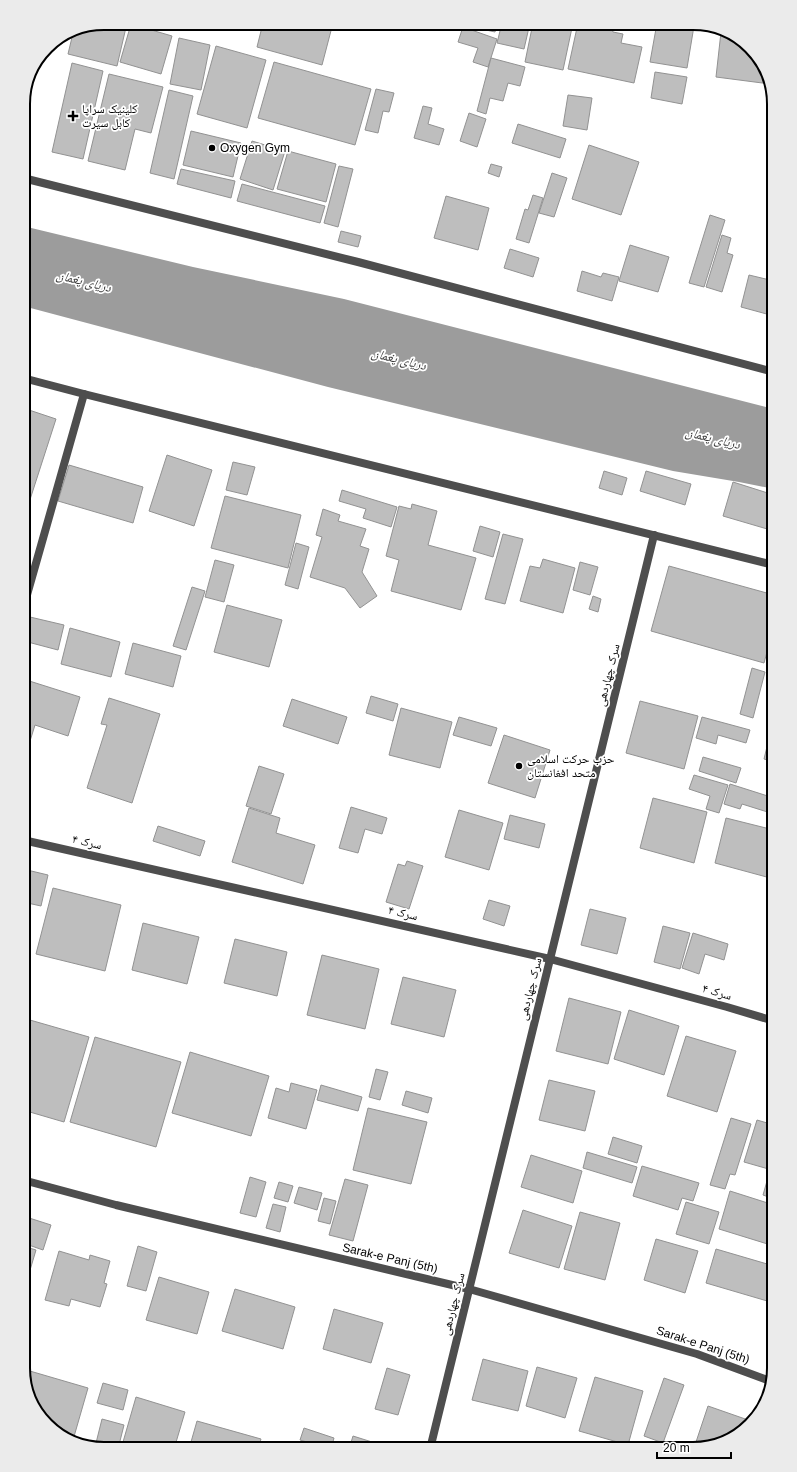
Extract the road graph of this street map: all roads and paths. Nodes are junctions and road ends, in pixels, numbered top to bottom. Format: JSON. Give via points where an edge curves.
{"nodes":[{"id":1,"x":30,"y":180,"type":"edge"},
{"id":2,"x":767,"y":370,"type":"edge"},
{"id":3,"x":30,"y":380,"type":"edge"},
{"id":4,"x":84,"y":394,"type":"junction"},
{"id":5,"x":654,"y":535,"type":"junction"},
{"id":6,"x":767,"y":563,"type":"edge"},
{"id":7,"x":30,"y":584,"type":"edge"},
{"id":8,"x":30,"y":842,"type":"edge"},
{"id":9,"x":550,"y":959,"type":"junction"},
{"id":10,"x":767,"y":1019,"type":"edge"},
{"id":11,"x":30,"y":1182,"type":"edge"},
{"id":12,"x":469,"y":1289,"type":"junction"},
{"id":13,"x":766,"y":1379,"type":"edge"},
{"id":14,"x":432,"y":1442,"type":"edge"}],
"edges":[{"from":1,"to":2,"type":"street","via":[[358,262]]},
{"from":3,"to":4,"type":"street"},
{"from":4,"to":5,"type":"street"},
{"from":4,"to":7,"type":"street"},
{"from":5,"to":6,"type":"street"},
{"from":5,"to":9,"type":"street","name":"سرک چهاردهی"},
{"from":8,"to":9,"type":"street","name":"سرک ۴"},
{"from":9,"to":10,"type":"street","name":"سرک ۴"},
{"from":9,"to":12,"type":"street","name":"سرک چهاردهی"},
{"from":11,"to":12,"type":"street","name":"Sarak-e Panj (5th)","via":[[116,1205]]},
{"from":12,"to":13,"type":"street","name":"Sarak-e Panj (5th)","via":[[697,1354]]},
{"from":12,"to":14,"type":"street","name":"سرک چهاردهی"}]}
